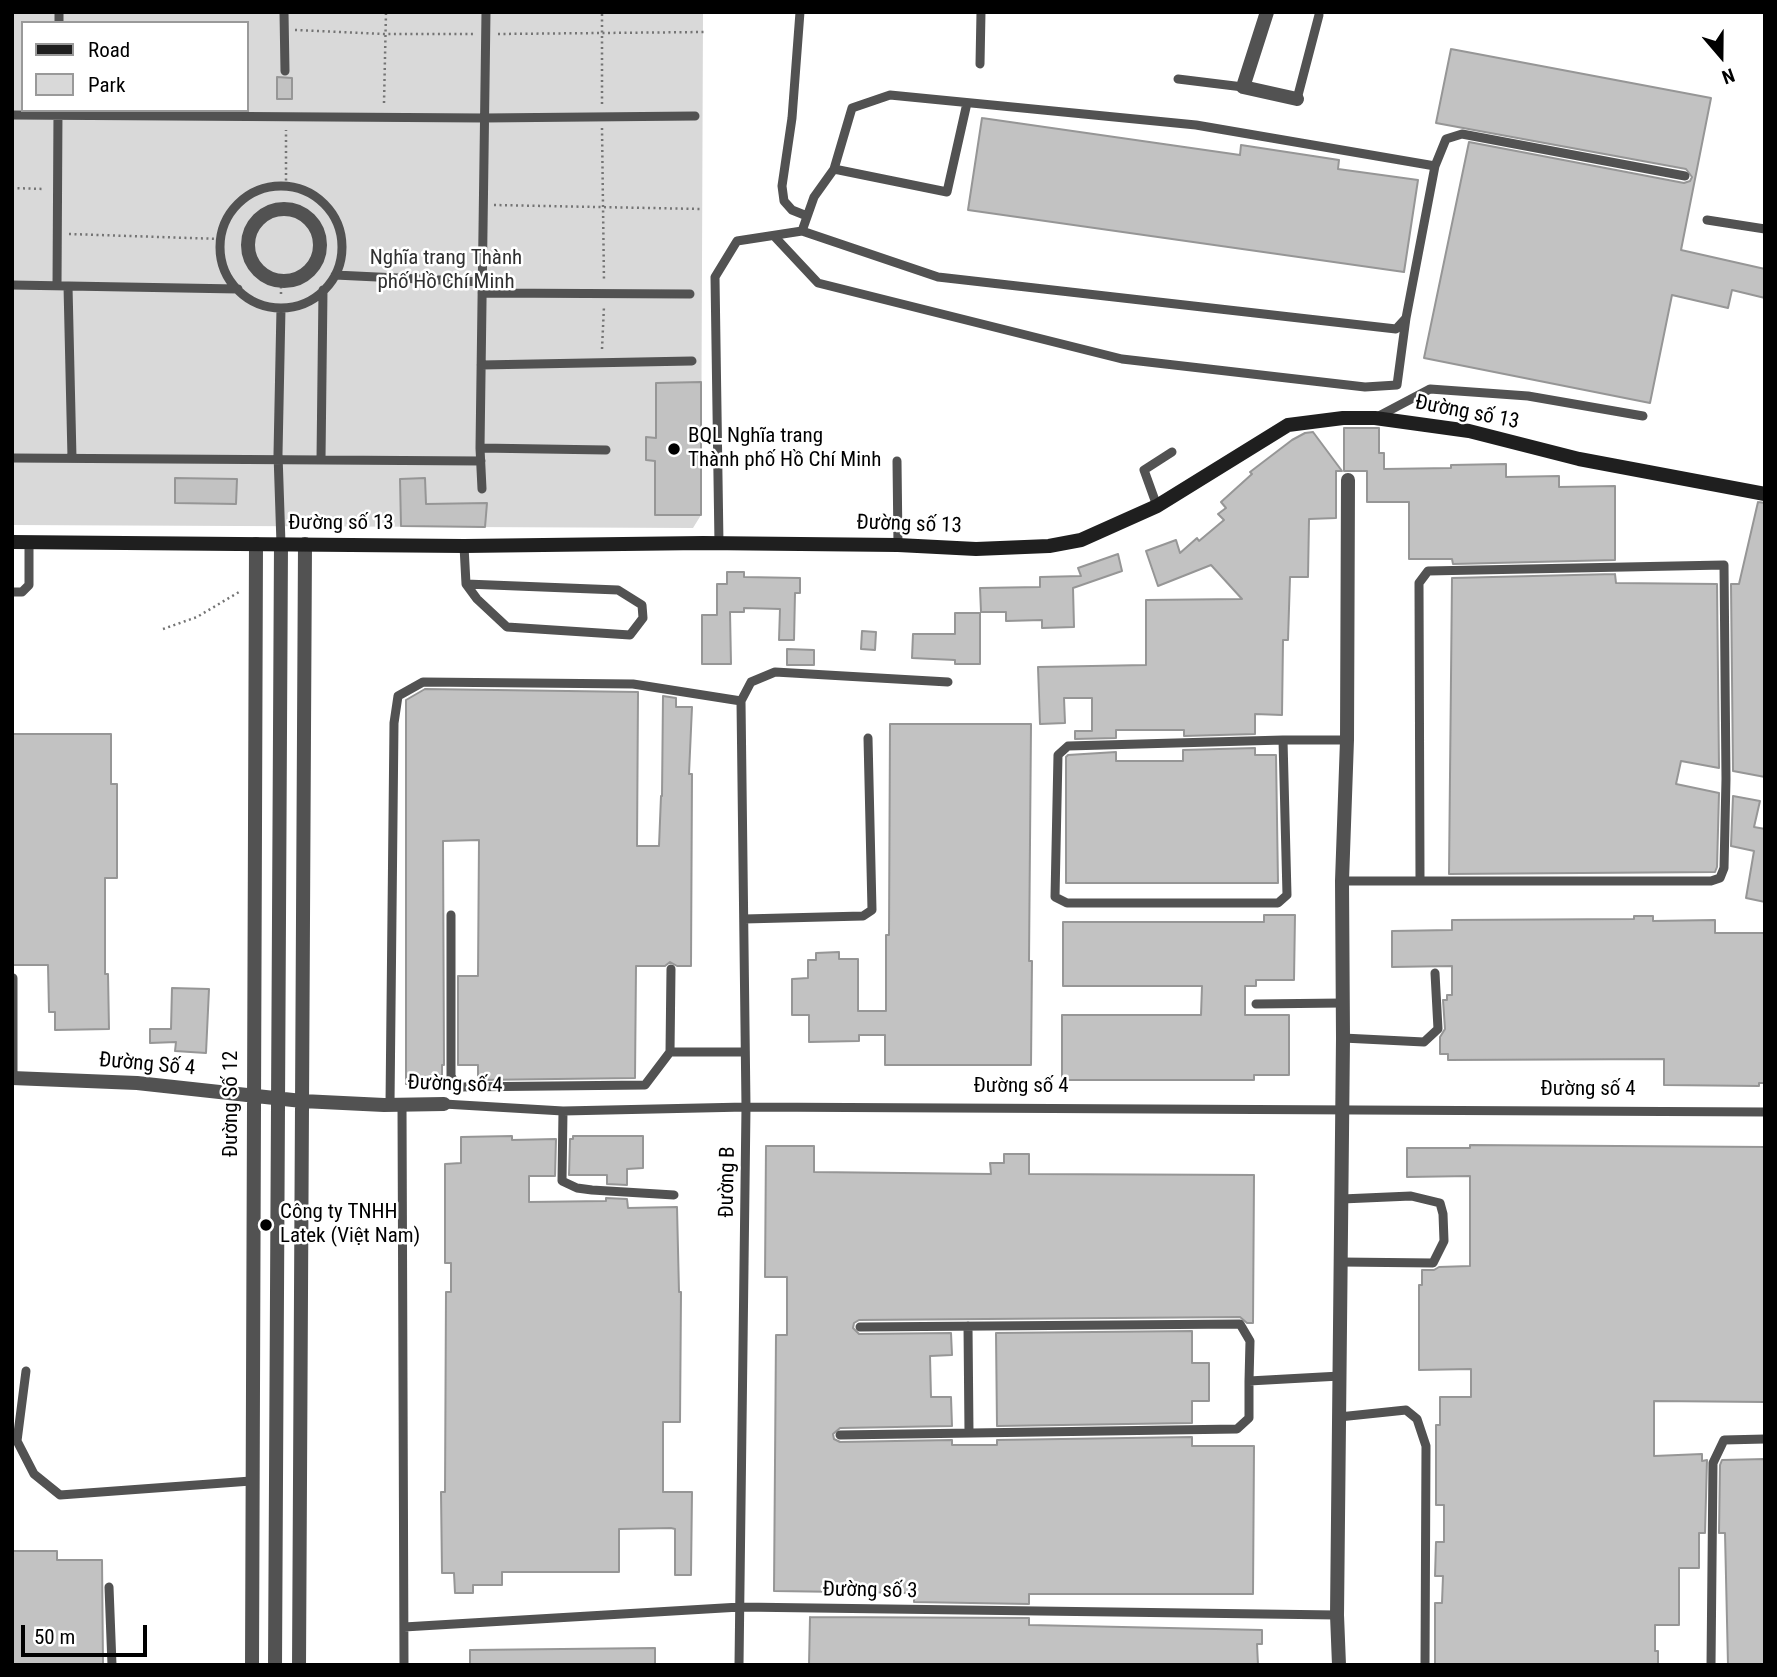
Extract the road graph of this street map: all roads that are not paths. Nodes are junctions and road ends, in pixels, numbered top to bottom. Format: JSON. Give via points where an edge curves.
{"nodes":[{"id":1,"x":284,"y":12,"type":"edge"},
{"id":2,"x":486,"y":12,"type":"edge"},
{"id":3,"x":800,"y":12,"type":"edge"},
{"id":4,"x":981,"y":12,"type":"edge"},
{"id":5,"x":1267,"y":12,"type":"edge"},
{"id":6,"x":1319,"y":15,"type":"dead end"},
{"id":7,"x":980,"y":64,"type":"dead end"},
{"id":8,"x":285,"y":71,"type":"dead end"},
{"id":9,"x":1178,"y":79,"type":"dead end"},
{"id":10,"x":1243,"y":87,"type":"junction"},
{"id":11,"x":1297,"y":99,"type":"joint"},
{"id":12,"x":967,"y":103,"type":"junction"},
{"id":13,"x":58,"y":112,"type":"edge"},
{"id":14,"x":12,"y":115,"type":"edge"},
{"id":15,"x":695,"y":116,"type":"dead end"},
{"id":16,"x":484,"y":118,"type":"junction"},
{"id":17,"x":1435,"y":166,"type":"junction"},
{"id":18,"x":834,"y":169,"type":"junction"},
{"id":19,"x":1685,"y":176,"type":"dead end"},
{"id":20,"x":807,"y":216,"type":"junction"},
{"id":21,"x":1707,"y":220,"type":"dead end"},
{"id":22,"x":1765,"y":229,"type":"edge"},
{"id":23,"x":802,"y":231,"type":"junction"},
{"id":24,"x":774,"y":236,"type":"junction"},
{"id":25,"x":317,"y":260,"type":"joint"},
{"id":26,"x":335,"y":275,"type":"junction"},
{"id":27,"x":482,"y":282,"type":"junction"},
{"id":28,"x":12,"y":285,"type":"edge"},
{"id":29,"x":57,"y":286,"type":"junction"},
{"id":30,"x":68,"y":286,"type":"junction"},
{"id":31,"x":238,"y":289,"type":"junction"},
{"id":32,"x":323,"y":290,"type":"junction"},
{"id":33,"x":482,"y":293,"type":"junction"},
{"id":34,"x":690,"y":294,"type":"dead end"},
{"id":35,"x":281,"y":308,"type":"junction"},
{"id":36,"x":1406,"y":318,"type":"junction"},
{"id":37,"x":692,"y":361,"type":"dead end"},
{"id":38,"x":481,"y":365,"type":"junction"},
{"id":39,"x":1643,"y":416,"type":"dead end"},
{"id":40,"x":1375,"y":418,"type":"junction"},
{"id":41,"x":480,"y":448,"type":"junction"},
{"id":42,"x":606,"y":450,"type":"dead end"},
{"id":43,"x":1172,"y":453,"type":"dead end"},
{"id":44,"x":12,"y":458,"type":"edge"},
{"id":45,"x":72,"y":458,"type":"junction"},
{"id":46,"x":278,"y":459,"type":"junction"},
{"id":47,"x":321,"y":459,"type":"junction"},
{"id":48,"x":481,"y":461,"type":"junction"},
{"id":49,"x":897,"y":461,"type":"dead end"},
{"id":50,"x":1348,"y":480,"type":"dead end"},
{"id":51,"x":482,"y":489,"type":"dead end"},
{"id":52,"x":1765,"y":494,"type":"edge"},
{"id":53,"x":1157,"y":506,"type":"junction"},
{"id":54,"x":12,"y":542,"type":"edge"},
{"id":55,"x":29,"y":542,"type":"junction"},
{"id":56,"x":257,"y":544,"type":"junction"},
{"id":57,"x":281,"y":544,"type":"junction"},
{"id":58,"x":305,"y":544,"type":"junction"},
{"id":59,"x":719,"y":544,"type":"junction"},
{"id":60,"x":898,"y":545,"type":"junction"},
{"id":61,"x":464,"y":546,"type":"junction"},
{"id":62,"x":466,"y":584,"type":"junction"},
{"id":63,"x":12,"y":592,"type":"edge"},
{"id":64,"x":948,"y":681,"type":"dead end"},
{"id":65,"x":741,"y":701,"type":"junction"},
{"id":66,"x":868,"y":738,"type":"dead end"},
{"id":67,"x":1283,"y":740,"type":"junction"},
{"id":68,"x":1347,"y":740,"type":"junction"},
{"id":69,"x":1420,"y":880,"type":"junction"},
{"id":70,"x":1342,"y":881,"type":"junction"},
{"id":71,"x":451,"y":915,"type":"dead end"},
{"id":72,"x":744,"y":919,"type":"junction"},
{"id":73,"x":671,"y":969,"type":"dead end"},
{"id":74,"x":1435,"y":973,"type":"dead end"},
{"id":75,"x":13,"y":978,"type":"edge"},
{"id":76,"x":1342,"y":1003,"type":"junction"},
{"id":77,"x":1256,"y":1004,"type":"dead end"},
{"id":78,"x":1343,"y":1038,"type":"junction"},
{"id":79,"x":13,"y":1040,"type":"edge"},
{"id":80,"x":670,"y":1052,"type":"junction"},
{"id":81,"x":746,"y":1052,"type":"junction"},
{"id":82,"x":13,"y":1078,"type":"edge"},
{"id":83,"x":253,"y":1095,"type":"junction"},
{"id":84,"x":277,"y":1100,"type":"junction"},
{"id":85,"x":302,"y":1101,"type":"junction"},
{"id":86,"x":396,"y":1104,"type":"junction"},
{"id":87,"x":444,"y":1104,"type":"joint"},
{"id":88,"x":746,"y":1107,"type":"junction"},
{"id":89,"x":1343,"y":1110,"type":"junction"},
{"id":90,"x":563,"y":1111,"type":"junction"},
{"id":91,"x":1765,"y":1112,"type":"edge"},
{"id":92,"x":674,"y":1195,"type":"dead end"},
{"id":93,"x":1342,"y":1199,"type":"junction"},
{"id":94,"x":1341,"y":1262,"type":"junction"},
{"id":95,"x":968,"y":1326,"type":"junction"},
{"id":96,"x":860,"y":1327,"type":"dead end"},
{"id":97,"x":26,"y":1371,"type":"dead end"},
{"id":98,"x":1340,"y":1376,"type":"junction"},
{"id":99,"x":1249,"y":1381,"type":"junction"},
{"id":100,"x":1339,"y":1417,"type":"junction"},
{"id":101,"x":969,"y":1433,"type":"junction"},
{"id":102,"x":840,"y":1435,"type":"dead end"},
{"id":103,"x":1765,"y":1439,"type":"edge"},
{"id":104,"x":251,"y":1481,"type":"junction"},
{"id":105,"x":109,"y":1587,"type":"dead end"},
{"id":106,"x":740,"y":1607,"type":"junction"},
{"id":107,"x":1337,"y":1615,"type":"junction"},
{"id":108,"x":404,"y":1627,"type":"junction"},
{"id":109,"x":113,"y":1665,"type":"edge"},
{"id":110,"x":252,"y":1665,"type":"edge"},
{"id":111,"x":275,"y":1665,"type":"edge"},
{"id":112,"x":299,"y":1665,"type":"edge"},
{"id":113,"x":404,"y":1665,"type":"edge"},
{"id":114,"x":739,"y":1665,"type":"edge"},
{"id":115,"x":1339,"y":1665,"type":"edge"},
{"id":116,"x":1425,"y":1665,"type":"edge"},
{"id":117,"x":1711,"y":1665,"type":"edge"}],
"edges":[{"from":1,"to":8,"type":"lane"},
{"from":2,"to":16,"type":"lane"},
{"from":3,"to":20,"type":"lane","via":[[782,186],[784,201]]},
{"from":4,"to":7,"type":"lane"},
{"from":5,"to":10,"type":"street"},
{"from":6,"to":11,"type":"lane"},
{"from":9,"to":10,"type":"lane"},
{"from":10,"to":11,"type":"street"},
{"from":12,"to":17,"type":"lane","via":[[1196,125]]},
{"from":12,"to":18,"type":"lane","via":[[890,95],[852,108]]},
{"from":12,"to":18,"type":"lane","via":[[947,192]]},
{"from":13,"to":14,"type":"lane"},
{"from":13,"to":16,"type":"lane"},
{"from":13,"to":29,"type":"lane"},
{"from":15,"to":16,"type":"lane"},
{"from":16,"to":27,"type":"lane"},
{"from":17,"to":19,"type":"lane","via":[[1446,139],[1462,134]]},
{"from":17,"to":36,"type":"lane"},
{"from":18,"to":20,"type":"lane"},
{"from":20,"to":23,"type":"lane"},
{"from":21,"to":22,"type":"lane"},
{"from":23,"to":24,"type":"lane"},
{"from":23,"to":36,"type":"lane","via":[[938,277],[1396,329]]},
{"from":24,"to":36,"type":"lane","via":[[818,283],[1122,359],[1364,387],[1397,385]]},
{"from":24,"to":59,"type":"lane","via":[[737,241],[715,277]]},
{"from":25,"to":25,"type":"street","via":[[300,278],[281,281],[267,277],[251,261],[248,238],[269,212],[294,210],[314,224],[319,236]]},
{"from":26,"to":27,"type":"lane"},
{"from":26,"to":31,"type":"lane","via":[[343,244],[329,208],[297,187],[276,185],[239,202],[226,219],[220,239],[221,260]]},
{"from":26,"to":32,"type":"lane"},
{"from":27,"to":33,"type":"lane"},
{"from":28,"to":29,"type":"lane"},
{"from":29,"to":30,"type":"lane"},
{"from":30,"to":31,"type":"lane"},
{"from":30,"to":45,"type":"lane"},
{"from":31,"to":35,"type":"lane","via":[[262,304]]},
{"from":32,"to":35,"type":"lane","via":[[302,304]]},
{"from":32,"to":47,"type":"lane"},
{"from":33,"to":34,"type":"lane"},
{"from":33,"to":38,"type":"lane"},
{"from":35,"to":46,"type":"lane"},
{"from":37,"to":38,"type":"lane"},
{"from":38,"to":41,"type":"lane"},
{"from":39,"to":40,"type":"lane","via":[[1528,396],[1430,389]]},
{"from":40,"to":52,"type":"street","name":"Đường số 13","via":[[1469,431],[1579,459]]},
{"from":40,"to":53,"type":"street","name":"Đường số 13","via":[[1287,425]]},
{"from":41,"to":42,"type":"lane"},
{"from":41,"to":48,"type":"lane"},
{"from":43,"to":53,"type":"lane","via":[[1144,470]]},
{"from":44,"to":45,"type":"lane"},
{"from":45,"to":46,"type":"lane"},
{"from":46,"to":47,"type":"lane"},
{"from":46,"to":57,"type":"lane"},
{"from":47,"to":48,"type":"lane"},
{"from":48,"to":51,"type":"lane"},
{"from":49,"to":60,"type":"lane"},
{"from":50,"to":68,"type":"street"},
{"from":53,"to":60,"type":"street","name":"Đường số 13","via":[[1081,540],[1049,546]]},
{"from":54,"to":55,"type":"street","name":"Đường số 13"},
{"from":55,"to":56,"type":"street","name":"Đường số 13"},
{"from":55,"to":63,"type":"lane","via":[[29,584],[22,592]]},
{"from":56,"to":57,"type":"street","name":"Đường số 13"},
{"from":56,"to":83,"type":"street","name":"Đường Số 12"},
{"from":57,"to":58,"type":"street","name":"Đường số 13"},
{"from":57,"to":84,"type":"street"},
{"from":58,"to":61,"type":"street","name":"Đường số 13"},
{"from":58,"to":85,"type":"street"},
{"from":59,"to":60,"type":"street","name":"Đường số 13"},
{"from":59,"to":61,"type":"street","name":"Đường số 13"},
{"from":61,"to":62,"type":"lane"},
{"from":62,"to":62,"type":"lane","via":[[507,627],[630,635],[643,618],[642,605],[618,590]]},
{"from":64,"to":65,"type":"lane","via":[[775,672],[751,682]]},
{"from":65,"to":72,"type":"lane","name":"Đường B"},
{"from":65,"to":86,"type":"lane","via":[[634,684],[423,682],[398,696],[394,723]]},
{"from":66,"to":72,"type":"lane","via":[[872,910],[863,916]]},
{"from":67,"to":67,"type":"lane","via":[[1068,746],[1058,755],[1055,897],[1067,903],[1278,902],[1287,895]]},
{"from":67,"to":68,"type":"lane"},
{"from":68,"to":70,"type":"street"},
{"from":69,"to":69,"type":"lane","via":[[1720,878],[1726,779],[1724,565],[1428,571],[1419,583]]},
{"from":69,"to":70,"type":"lane"},
{"from":70,"to":76,"type":"street"},
{"from":71,"to":80,"type":"lane","via":[[451,1076],[457,1087],[645,1085]]},
{"from":72,"to":81,"type":"lane","name":"Đường B"},
{"from":73,"to":80,"type":"lane"},
{"from":74,"to":78,"type":"lane","via":[[1438,1029],[1424,1042]]},
{"from":75,"to":79,"type":"lane"},
{"from":76,"to":77,"type":"lane"},
{"from":76,"to":78,"type":"street"},
{"from":78,"to":89,"type":"street"},
{"from":79,"to":82,"type":"lane"},
{"from":80,"to":81,"type":"lane"},
{"from":81,"to":88,"type":"lane","name":"Đường B"},
{"from":82,"to":83,"type":"street","name":"Đường Số 4","via":[[137,1083]]},
{"from":83,"to":84,"type":"street","name":"Đường Số 4"},
{"from":83,"to":104,"type":"street","name":"Đường Số 12"},
{"from":84,"to":85,"type":"street","name":"Đường số 4"},
{"from":84,"to":111,"type":"street"},
{"from":85,"to":86,"type":"street","name":"Đường số 4"},
{"from":85,"to":112,"type":"street"},
{"from":86,"to":87,"type":"street","name":"Đường số 4"},
{"from":86,"to":108,"type":"lane"},
{"from":87,"to":90,"type":"lane","name":"Đường số 4"},
{"from":88,"to":89,"type":"lane","name":"Đường số 4"},
{"from":88,"to":90,"type":"lane","name":"Đường số 4"},
{"from":88,"to":106,"type":"lane","name":"Đường B"},
{"from":89,"to":91,"type":"lane","name":"Đường số 4"},
{"from":89,"to":93,"type":"street"},
{"from":90,"to":92,"type":"lane","via":[[562,1181],[592,1190]]},
{"from":93,"to":94,"type":"street"},
{"from":93,"to":94,"type":"lane","via":[[1411,1196],[1440,1203],[1444,1241],[1433,1263]]},
{"from":94,"to":98,"type":"street"},
{"from":95,"to":96,"type":"lane"},
{"from":95,"to":99,"type":"lane","via":[[1240,1324],[1250,1341]]},
{"from":95,"to":101,"type":"lane"},
{"from":97,"to":104,"type":"lane","via":[[17,1441],[34,1474],[60,1495]]},
{"from":98,"to":99,"type":"lane"},
{"from":98,"to":100,"type":"street"},
{"from":99,"to":101,"type":"lane","via":[[1250,1418],[1237,1429]]},
{"from":100,"to":107,"type":"street"},
{"from":100,"to":116,"type":"lane","via":[[1406,1410],[1417,1419],[1426,1446]]},
{"from":101,"to":102,"type":"lane"},
{"from":103,"to":117,"type":"lane","via":[[1724,1440],[1713,1463]]},
{"from":104,"to":110,"type":"street","name":"Đường Số 12"},
{"from":105,"to":109,"type":"lane"},
{"from":106,"to":107,"type":"lane","name":"Đường số 3"},
{"from":106,"to":108,"type":"lane","name":"Đường số 3"},
{"from":106,"to":114,"type":"lane","name":"Đường B"},
{"from":107,"to":115,"type":"street"},
{"from":108,"to":113,"type":"lane"}]}
